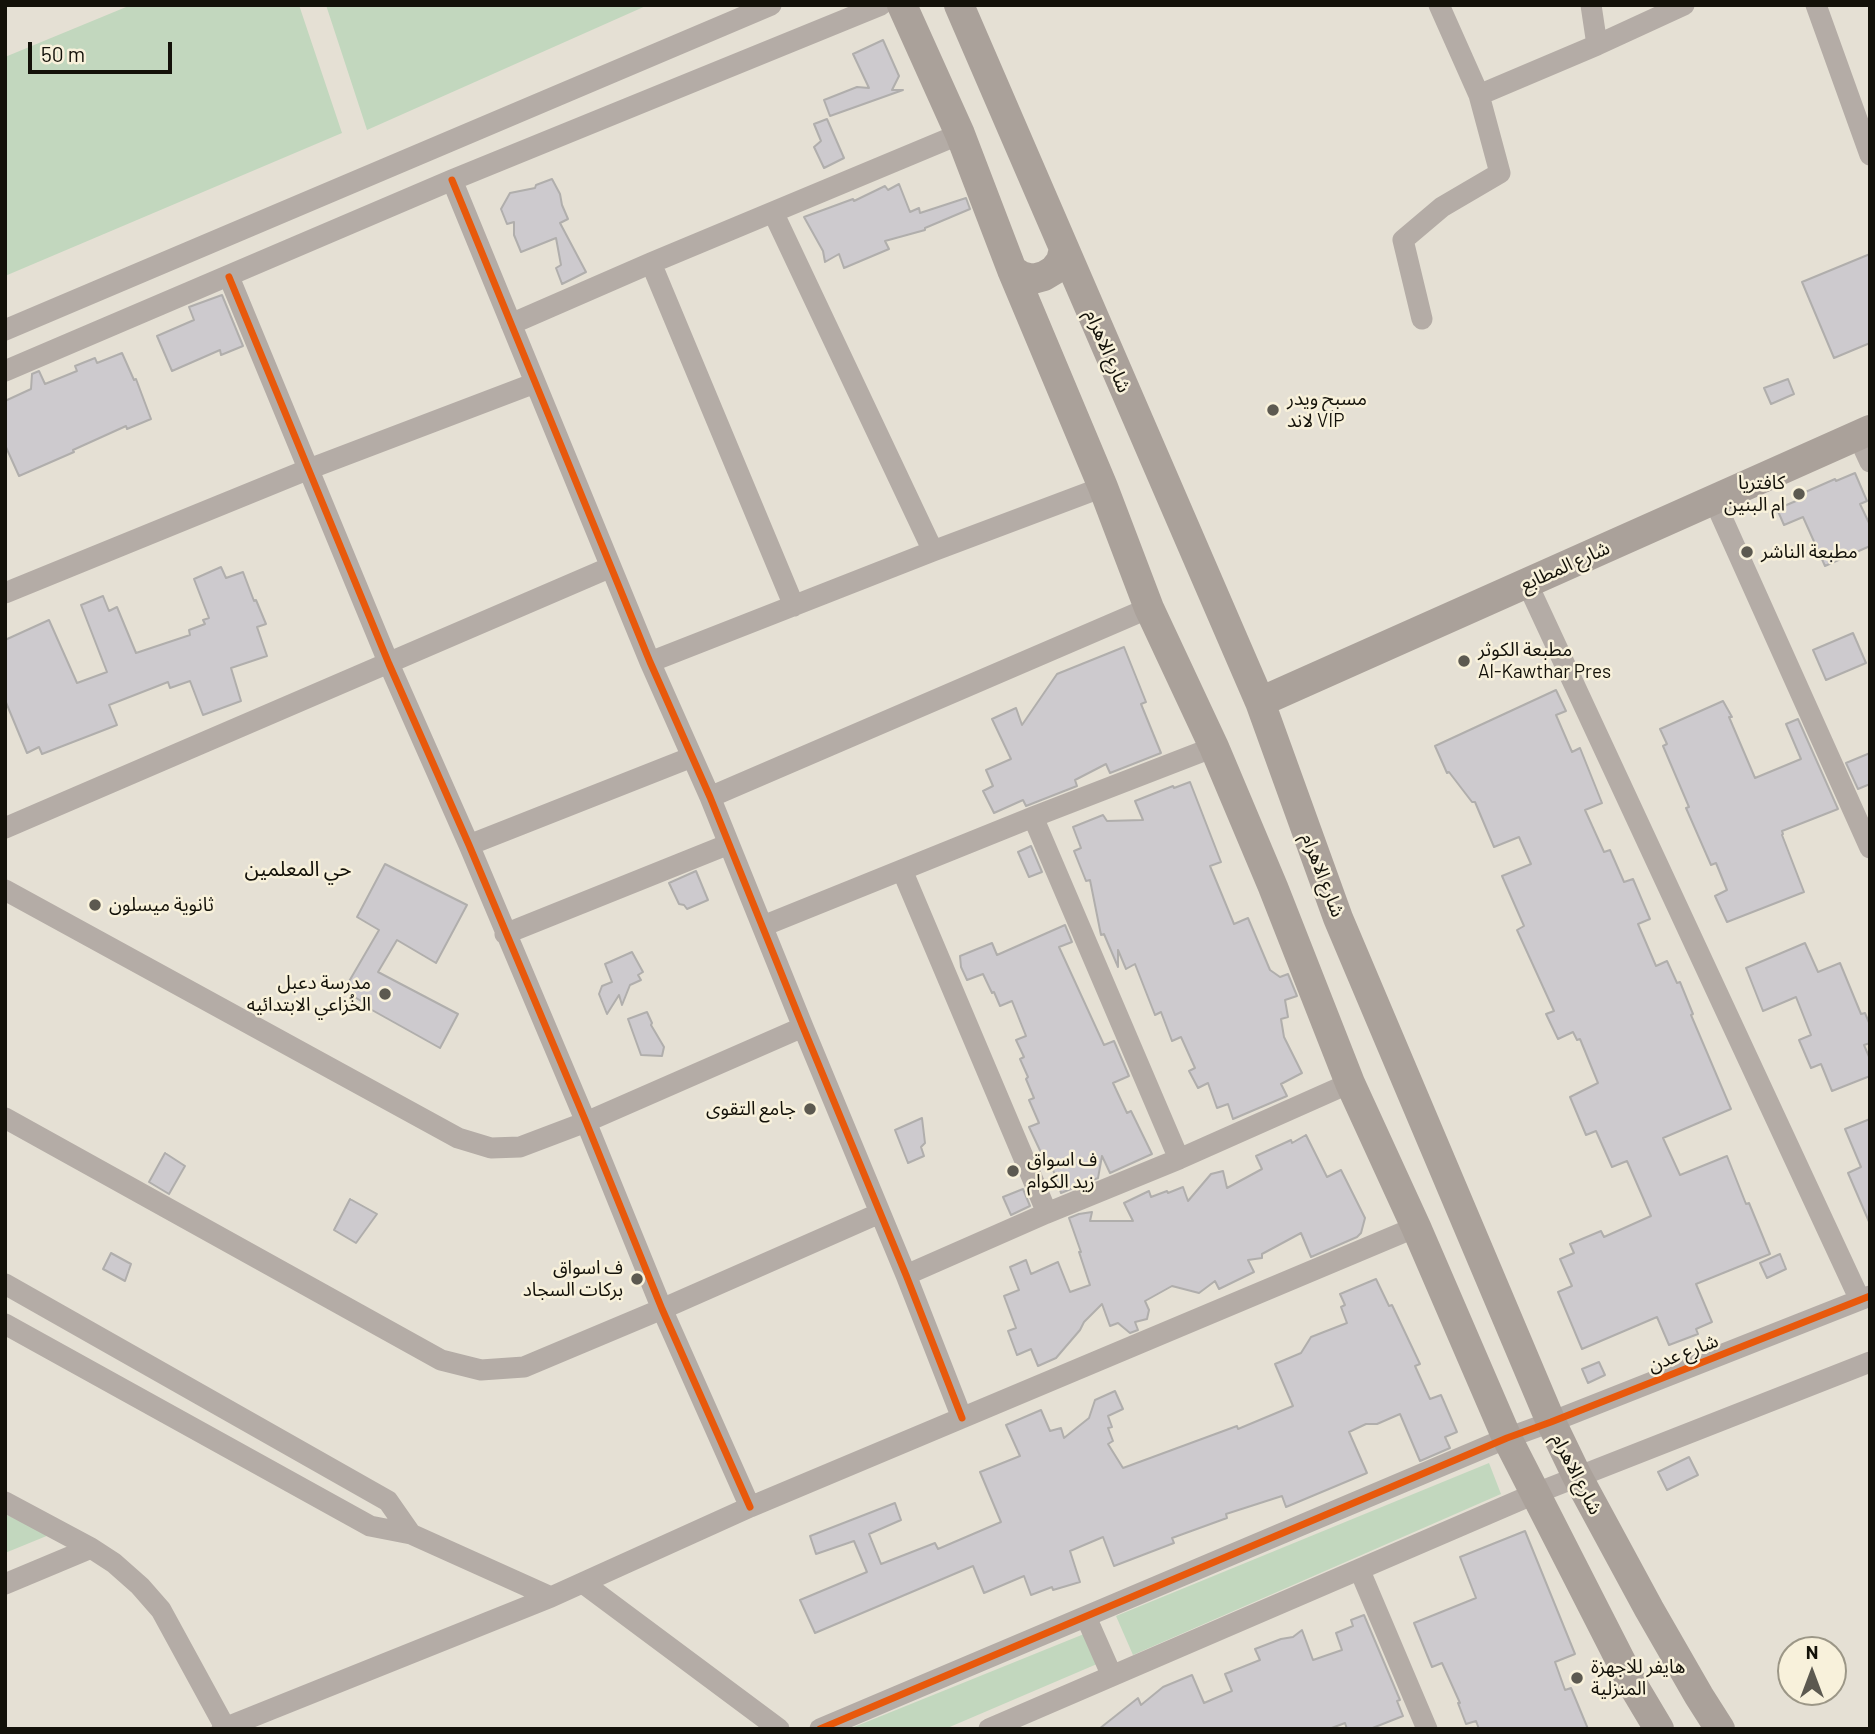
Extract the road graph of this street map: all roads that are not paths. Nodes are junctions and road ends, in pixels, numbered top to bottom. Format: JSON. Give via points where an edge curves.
{"nodes":[{"id":1,"x":771,"y":5,"type":"edge"},
{"id":2,"x":881,"y":5,"type":"edge"},
{"id":3,"x":902,"y":5,"type":"edge"},
{"id":4,"x":959,"y":5,"type":"edge"},
{"id":5,"x":1439,"y":5,"type":"edge"},
{"id":6,"x":1591,"y":5,"type":"edge"},
{"id":7,"x":1684,"y":5,"type":"edge"},
{"id":8,"x":1816,"y":5,"type":"edge"},
{"id":9,"x":1597,"y":45,"type":"junction"},
{"id":10,"x":1479,"y":95,"type":"junction"},
{"id":11,"x":960,"y":134,"type":"junction"},
{"id":12,"x":1870,"y":155,"type":"edge"},
{"id":13,"x":452,"y":180,"type":"junction"},
{"id":14,"x":773,"y":212,"type":"junction"},
{"id":15,"x":1064,"y":249,"type":"junction"},
{"id":16,"x":651,"y":263,"type":"junction"},
{"id":17,"x":1012,"y":270,"type":"junction"},
{"id":18,"x":229,"y":277,"type":"junction"},
{"id":19,"x":1084,"y":295,"type":"junction"},
{"id":20,"x":50,"y":313,"type":"junction"},
{"id":21,"x":1422,"y":319,"type":"dead end"},
{"id":22,"x":1032,"y":322,"type":"junction"},
{"id":23,"x":511,"y":324,"type":"junction"},
{"id":24,"x":5,"y":330,"type":"edge"},
{"id":25,"x":63,"y":348,"type":"junction"},
{"id":26,"x":5,"y":371,"type":"edge"},
{"id":27,"x":535,"y":383,"type":"junction"},
{"id":28,"x":1866,"y":443,"type":"edge"},
{"id":29,"x":309,"y":469,"type":"junction"},
{"id":30,"x":1102,"y":487,"type":"junction"},
{"id":31,"x":1714,"y":500,"type":"junction"},
{"id":32,"x":933,"y":551,"type":"junction"},
{"id":33,"x":611,"y":567,"type":"junction"},
{"id":34,"x":1527,"y":583,"type":"junction"},
{"id":35,"x":5,"y":593,"type":"edge"},
{"id":36,"x":794,"y":607,"type":"junction"},
{"id":37,"x":1149,"y":608,"type":"junction"},
{"id":38,"x":650,"y":662,"type":"junction"},
{"id":39,"x":389,"y":664,"type":"junction"},
{"id":40,"x":1260,"y":702,"type":"junction"},
{"id":41,"x":1214,"y":747,"type":"junction"},
{"id":42,"x":692,"y":757,"type":"junction"},
{"id":43,"x":710,"y":796,"type":"junction"},
{"id":44,"x":1033,"y":817,"type":"junction"},
{"id":45,"x":5,"y":828,"type":"edge"},
{"id":46,"x":729,"y":844,"type":"junction"},
{"id":47,"x":469,"y":845,"type":"junction"},
{"id":48,"x":1870,"y":848,"type":"edge"},
{"id":49,"x":1319,"y":866,"type":"junction"},
{"id":50,"x":902,"y":870,"type":"junction"},
{"id":51,"x":1273,"y":887,"type":"junction"},
{"id":52,"x":5,"y":890,"type":"edge"},
{"id":53,"x":1338,"y":918,"type":"junction"},
{"id":54,"x":763,"y":926,"type":"junction"},
{"id":55,"x":1292,"y":933,"type":"junction"},
{"id":56,"x":505,"y":934,"type":"junction"},
{"id":57,"x":803,"y":1027,"type":"junction"},
{"id":58,"x":1350,"y":1083,"type":"junction"},
{"id":59,"x":5,"y":1118,"type":"edge"},
{"id":60,"x":586,"y":1122,"type":"junction"},
{"id":61,"x":1179,"y":1159,"type":"junction"},
{"id":62,"x":880,"y":1213,"type":"junction"},
{"id":63,"x":1047,"y":1213,"type":"junction"},
{"id":64,"x":1416,"y":1227,"type":"junction"},
{"id":65,"x":906,"y":1275,"type":"junction"},
{"id":66,"x":7,"y":1290,"type":"edge"},
{"id":67,"x":1865,"y":1298,"type":"edge"},
{"id":68,"x":662,"y":1309,"type":"junction"},
{"id":69,"x":5,"y":1324,"type":"edge"},
{"id":70,"x":1870,"y":1362,"type":"edge"},
{"id":71,"x":962,"y":1418,"type":"junction"},
{"id":72,"x":1551,"y":1422,"type":"junction"},
{"id":73,"x":1507,"y":1438,"type":"junction"},
{"id":74,"x":1577,"y":1476,"type":"junction"},
{"id":75,"x":1534,"y":1494,"type":"junction"},
{"id":76,"x":5,"y":1502,"type":"edge"},
{"id":77,"x":750,"y":1507,"type":"junction"},
{"id":78,"x":411,"y":1534,"type":"junction"},
{"id":79,"x":91,"y":1548,"type":"junction"},
{"id":80,"x":1360,"y":1571,"type":"junction"},
{"id":81,"x":583,"y":1583,"type":"junction"},
{"id":82,"x":5,"y":1584,"type":"edge"},
{"id":83,"x":551,"y":1597,"type":"junction"},
{"id":84,"x":1086,"y":1617,"type":"junction"},
{"id":85,"x":1112,"y":1676,"type":"junction"},
{"id":86,"x":225,"y":1728,"type":"edge"},
{"id":87,"x":1424,"y":1728,"type":"edge"},
{"id":88,"x":779,"y":1729,"type":"edge"},
{"id":89,"x":820,"y":1729,"type":"edge"},
{"id":90,"x":989,"y":1729,"type":"edge"},
{"id":91,"x":1659,"y":1729,"type":"edge"},
{"id":92,"x":1720,"y":1729,"type":"edge"}],
"edges":[{"from":1,"to":20,"type":"street"},
{"from":2,"to":13,"type":"street"},
{"from":3,"to":11,"type":"main road"},
{"from":4,"to":15,"type":"main road","name":"شارع الاهرام"},
{"from":5,"to":10,"type":"street"},
{"from":6,"to":9,"type":"street"},
{"from":7,"to":9,"type":"street"},
{"from":8,"to":12,"type":"street"},
{"from":9,"to":10,"type":"street"},
{"from":10,"to":21,"type":"street","via":[[1500,173],[1442,207],[1404,240]]},
{"from":11,"to":14,"type":"street"},
{"from":11,"to":17,"type":"main road"},
{"from":13,"to":18,"type":"street"},
{"from":13,"to":23,"type":"street"},
{"from":14,"to":16,"type":"street"},
{"from":14,"to":32,"type":"street"},
{"from":15,"to":17,"type":"main road","via":[[1061,261],[1044,276],[1033,279]]},
{"from":15,"to":19,"type":"main road","name":"شارع الاهرام"},
{"from":16,"to":23,"type":"street"},
{"from":16,"to":36,"type":"street"},
{"from":17,"to":22,"type":"main road"},
{"from":18,"to":25,"type":"street"},
{"from":18,"to":29,"type":"street"},
{"from":19,"to":22,"type":"main road","via":[[1051,295]]},
{"from":19,"to":40,"type":"main road","name":"شارع الاهرام"},
{"from":20,"to":24,"type":"street"},
{"from":20,"to":25,"type":"street","via":[[43,320],[45,339]]},
{"from":22,"to":30,"type":"main road"},
{"from":23,"to":27,"type":"street"},
{"from":25,"to":26,"type":"street"},
{"from":27,"to":29,"type":"street"},
{"from":27,"to":33,"type":"street"},
{"from":28,"to":31,"type":"main road","name":"شارع المطابع"},
{"from":29,"to":35,"type":"street"},
{"from":29,"to":39,"type":"street"},
{"from":30,"to":32,"type":"street"},
{"from":30,"to":37,"type":"main road"},
{"from":31,"to":34,"type":"main road","name":"شارع المطابع"},
{"from":31,"to":48,"type":"street"},
{"from":32,"to":36,"type":"street"},
{"from":33,"to":38,"type":"street"},
{"from":33,"to":39,"type":"street"},
{"from":34,"to":40,"type":"main road","name":"شارع المطابع"},
{"from":34,"to":67,"type":"street"},
{"from":36,"to":38,"type":"street"},
{"from":37,"to":41,"type":"main road"},
{"from":37,"to":43,"type":"street"},
{"from":38,"to":42,"type":"street"},
{"from":39,"to":45,"type":"street"},
{"from":39,"to":47,"type":"street"},
{"from":40,"to":49,"type":"main road","name":"شارع الاهرام"},
{"from":41,"to":44,"type":"street"},
{"from":41,"to":51,"type":"main road"},
{"from":42,"to":43,"type":"street"},
{"from":42,"to":47,"type":"street"},
{"from":43,"to":46,"type":"street"},
{"from":44,"to":50,"type":"street"},
{"from":44,"to":61,"type":"street"},
{"from":46,"to":54,"type":"street"},
{"from":46,"to":56,"type":"street"},
{"from":47,"to":56,"type":"street"},
{"from":49,"to":51,"type":"main road","via":[[1302,889]]},
{"from":49,"to":53,"type":"main road","name":"شارع الاهرام"},
{"from":50,"to":54,"type":"street"},
{"from":50,"to":63,"type":"street"},
{"from":51,"to":55,"type":"main road"},
{"from":52,"to":60,"type":"street","via":[[458,1138],[491,1148],[520,1147]]},
{"from":53,"to":55,"type":"main road","via":[[1315,915]]},
{"from":53,"to":72,"type":"main road","name":"شارع الاهرام"},
{"from":54,"to":57,"type":"street"},
{"from":55,"to":58,"type":"main road"},
{"from":56,"to":60,"type":"street"},
{"from":57,"to":60,"type":"street"},
{"from":57,"to":62,"type":"street"},
{"from":58,"to":61,"type":"street"},
{"from":58,"to":64,"type":"main road"},
{"from":59,"to":68,"type":"street","via":[[441,1360],[481,1370],[524,1367]]},
{"from":60,"to":68,"type":"street"},
{"from":61,"to":63,"type":"street"},
{"from":62,"to":65,"type":"street"},
{"from":62,"to":68,"type":"street"},
{"from":63,"to":65,"type":"street"},
{"from":64,"to":71,"type":"street"},
{"from":64,"to":73,"type":"main road"},
{"from":65,"to":71,"type":"street"},
{"from":66,"to":78,"type":"street","via":[[388,1501]]},
{"from":67,"to":72,"type":"street","name":"شارع عدن"},
{"from":68,"to":77,"type":"street"},
{"from":69,"to":78,"type":"street","via":[[370,1526]]},
{"from":70,"to":74,"type":"street"},
{"from":71,"to":77,"type":"street"},
{"from":72,"to":73,"type":"street","name":"شارع عدن"},
{"from":72,"to":74,"type":"main road","name":"شارع الاهرام"},
{"from":73,"to":75,"type":"main road"},
{"from":73,"to":84,"type":"street","name":"شارع عدن"},
{"from":74,"to":75,"type":"street"},
{"from":74,"to":92,"type":"main road","name":"شارع الاهرام"},
{"from":75,"to":80,"type":"street"},
{"from":75,"to":91,"type":"main road"},
{"from":76,"to":79,"type":"street"},
{"from":77,"to":81,"type":"street"},
{"from":78,"to":83,"type":"street"},
{"from":79,"to":82,"type":"street"},
{"from":79,"to":86,"type":"street","via":[[140,1586],[161,1610]]},
{"from":80,"to":85,"type":"street"},
{"from":80,"to":87,"type":"street"},
{"from":81,"to":83,"type":"street"},
{"from":81,"to":88,"type":"street"},
{"from":83,"to":86,"type":"street"},
{"from":84,"to":85,"type":"street"},
{"from":84,"to":89,"type":"street","name":"شارع عدن"},
{"from":85,"to":90,"type":"street"}]}
